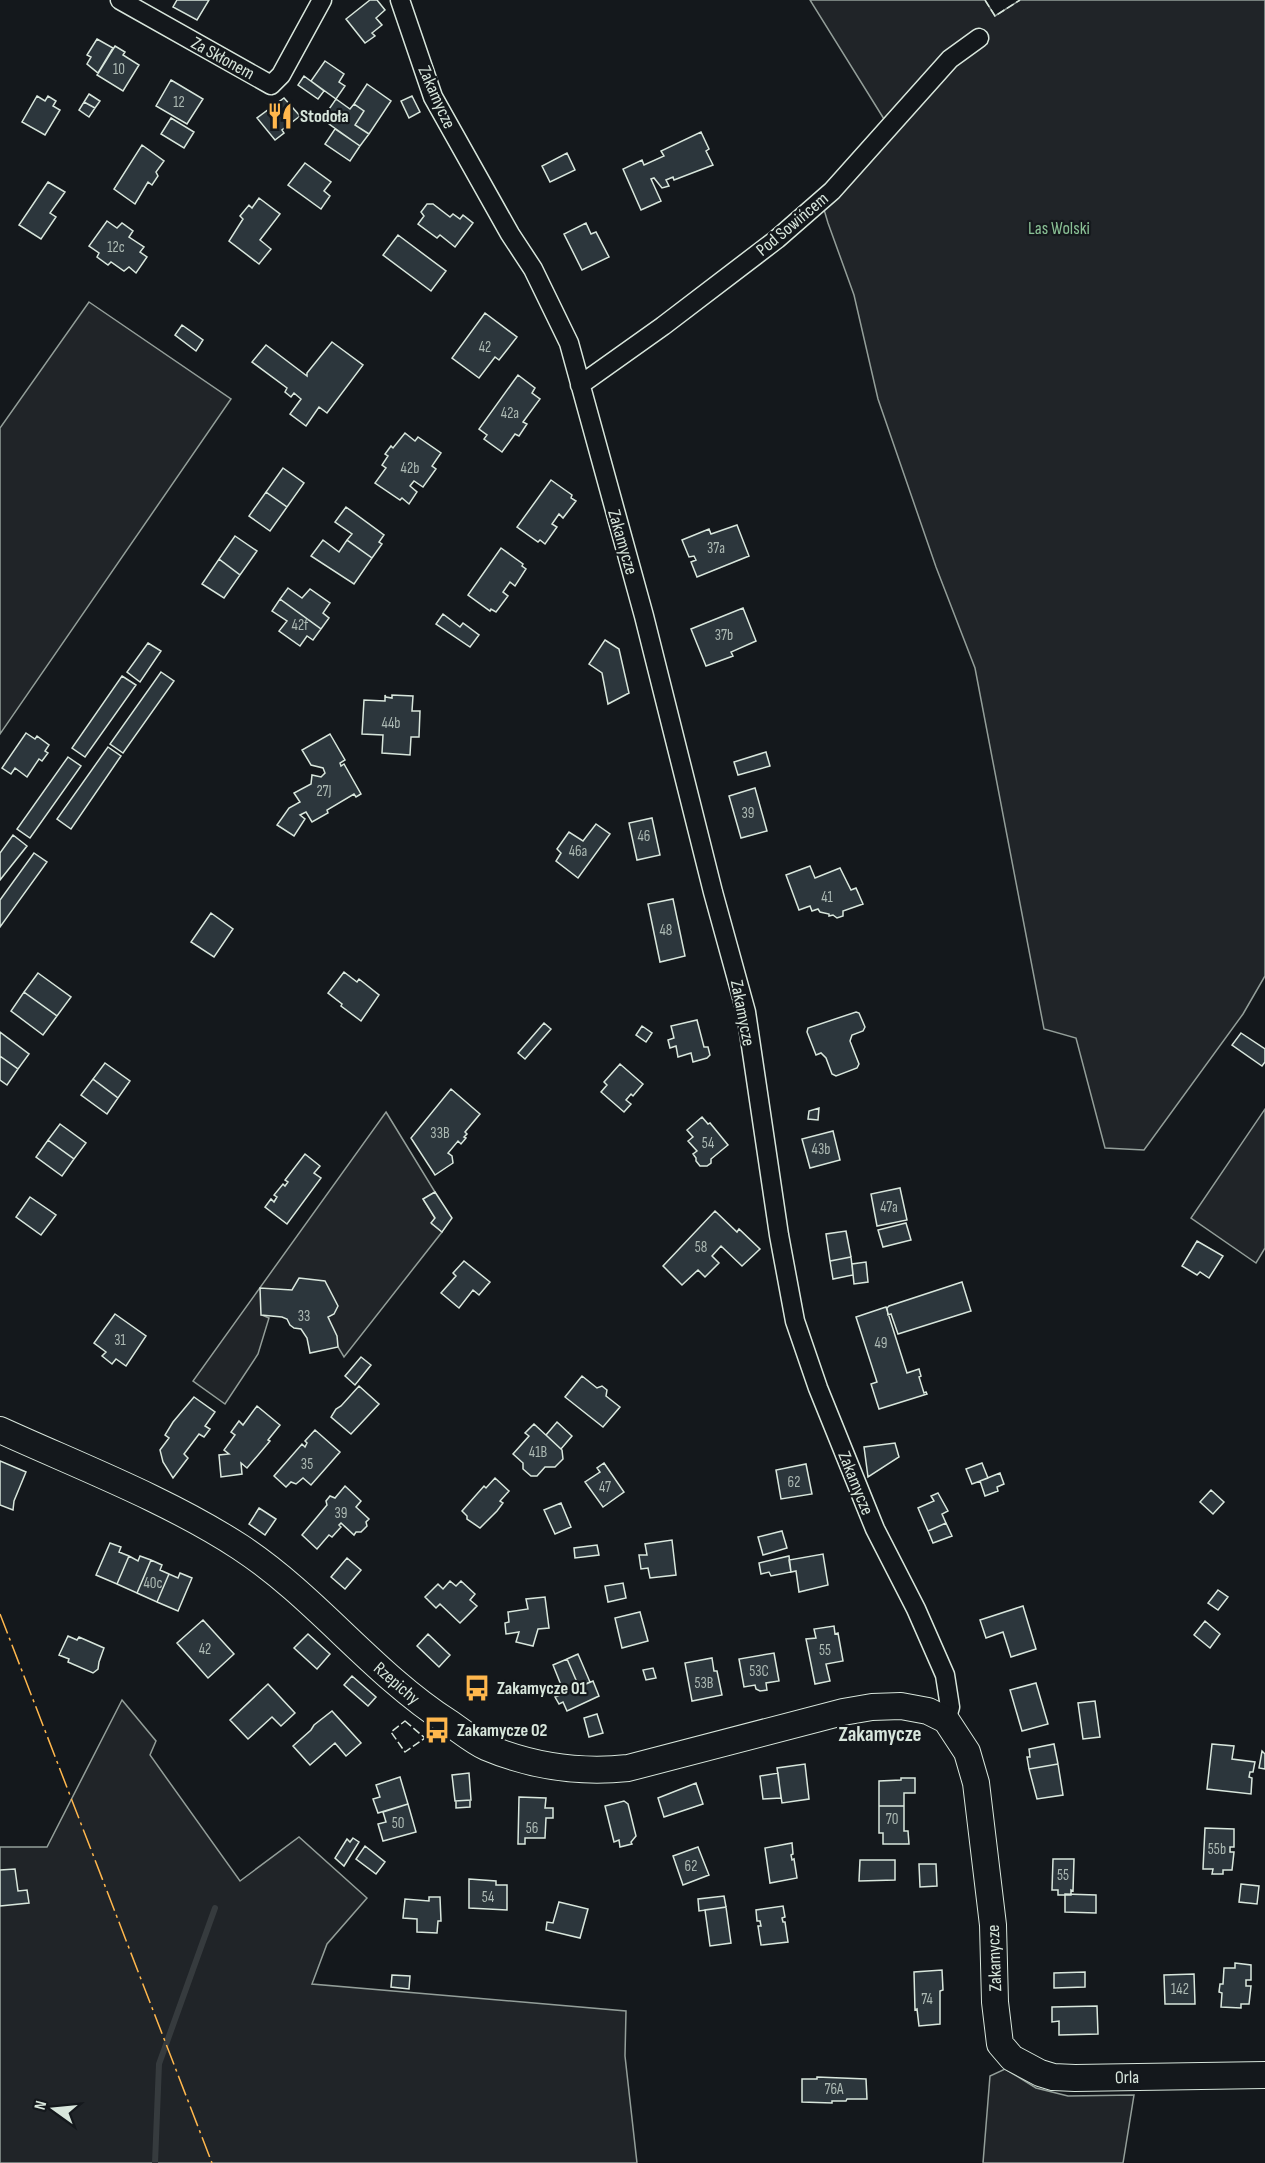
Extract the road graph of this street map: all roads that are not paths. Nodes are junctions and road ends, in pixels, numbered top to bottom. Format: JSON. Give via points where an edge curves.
{"nodes":[{"id":1,"x":120,"y":0,"type":"edge"},
{"id":2,"x":322,"y":0,"type":"edge"},
{"id":3,"x":400,"y":0,"type":"edge"},
{"id":4,"x":979,"y":38,"type":"dead end"},
{"id":5,"x":580,"y":384,"type":"junction"},
{"id":6,"x":0,"y":1430,"type":"edge"},
{"id":7,"x":946,"y":1720,"type":"junction"},
{"id":8,"x":1000,"y":2044,"type":"joint"},
{"id":9,"x":1265,"y":2075,"type":"edge"}],
"edges":[{"from":1,"to":2,"type":"street","name":"Za Skłonem","via":[[271,85],[281,75]]},
{"from":3,"to":5,"type":"street","name":"Zakamycze","via":[[433,97],[533,269],[568,343]]},
{"from":4,"to":5,"type":"street","name":"Pod Sowińcem","via":[[950,59],[832,190],[777,239]]},
{"from":5,"to":7,"type":"street","name":"Zakamycze","via":[[746,1012],[795,1321],[875,1529],[945,1675],[950,1707]]},
{"from":6,"to":7,"type":"street","name":"Rzepichy","via":[[190,1516],[238,1546],[425,1706],[484,1746],[519,1759],[578,1769],[628,1768],[806,1720],[872,1707],[901,1706],[928,1711]]},
{"from":7,"to":8,"type":"street","name":"Zakamycze","via":[[967,1752],[976,1783],[993,1924]]},
{"from":8,"to":9,"type":"street","name":"Orla","via":[[1011,2058],[1053,2077]]}]}
